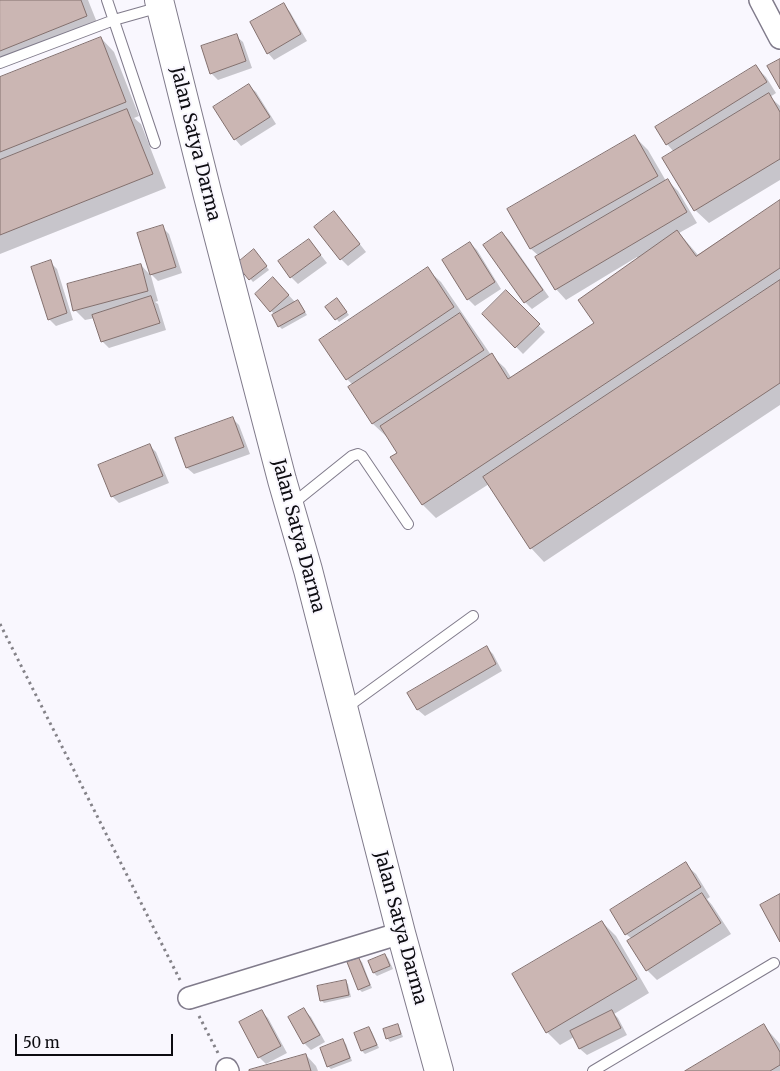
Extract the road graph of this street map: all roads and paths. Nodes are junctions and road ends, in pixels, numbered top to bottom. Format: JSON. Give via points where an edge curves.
{"nodes":[{"id":1,"x":107,"y":0,"type":"edge"},
{"id":2,"x":760,"y":0,"type":"edge"},
{"id":3,"x":160,"y":3,"type":"edge"},
{"id":4,"x":114,"y":20,"type":"junction"},
{"id":5,"x":780,"y":38,"type":"edge"},
{"id":6,"x":0,"y":63,"type":"edge"},
{"id":7,"x":155,"y":143,"type":"dead end"},
{"id":8,"x":290,"y":506,"type":"junction"},
{"id":9,"x":408,"y":524,"type":"dead end"},
{"id":10,"x":472,"y":616,"type":"dead end"},
{"id":11,"x":0,"y":624,"type":"edge"},
{"id":12,"x":344,"y":710,"type":"junction"},
{"id":13,"x":401,"y":932,"type":"junction"},
{"id":14,"x":774,"y":963,"type":"dead end"},
{"id":15,"x":189,"y":998,"type":"junction"},
{"id":16,"x":228,"y":1070,"type":"edge"},
{"id":17,"x":439,"y":1071,"type":"edge"},
{"id":18,"x":593,"y":1071,"type":"edge"}],
"edges":[{"from":1,"to":4,"type":"lane"},
{"from":2,"to":5,"type":"street"},
{"from":3,"to":4,"type":"lane"},
{"from":3,"to":8,"type":"main road","name":"Jalan Satya Darma"},
{"from":4,"to":6,"type":"lane"},
{"from":4,"to":7,"type":"lane"},
{"from":8,"to":9,"type":"lane","via":[[358,454]]},
{"from":8,"to":12,"type":"main road","name":"Jalan Satya Darma"},
{"from":10,"to":12,"type":"lane"},
{"from":11,"to":15,"type":"path"},
{"from":12,"to":13,"type":"main road","name":"Jalan Satya Darma"},
{"from":13,"to":15,"type":"street"},
{"from":13,"to":17,"type":"main road","name":"Jalan Satya Darma"},
{"from":14,"to":18,"type":"lane"},
{"from":15,"to":16,"type":"path"}]}
